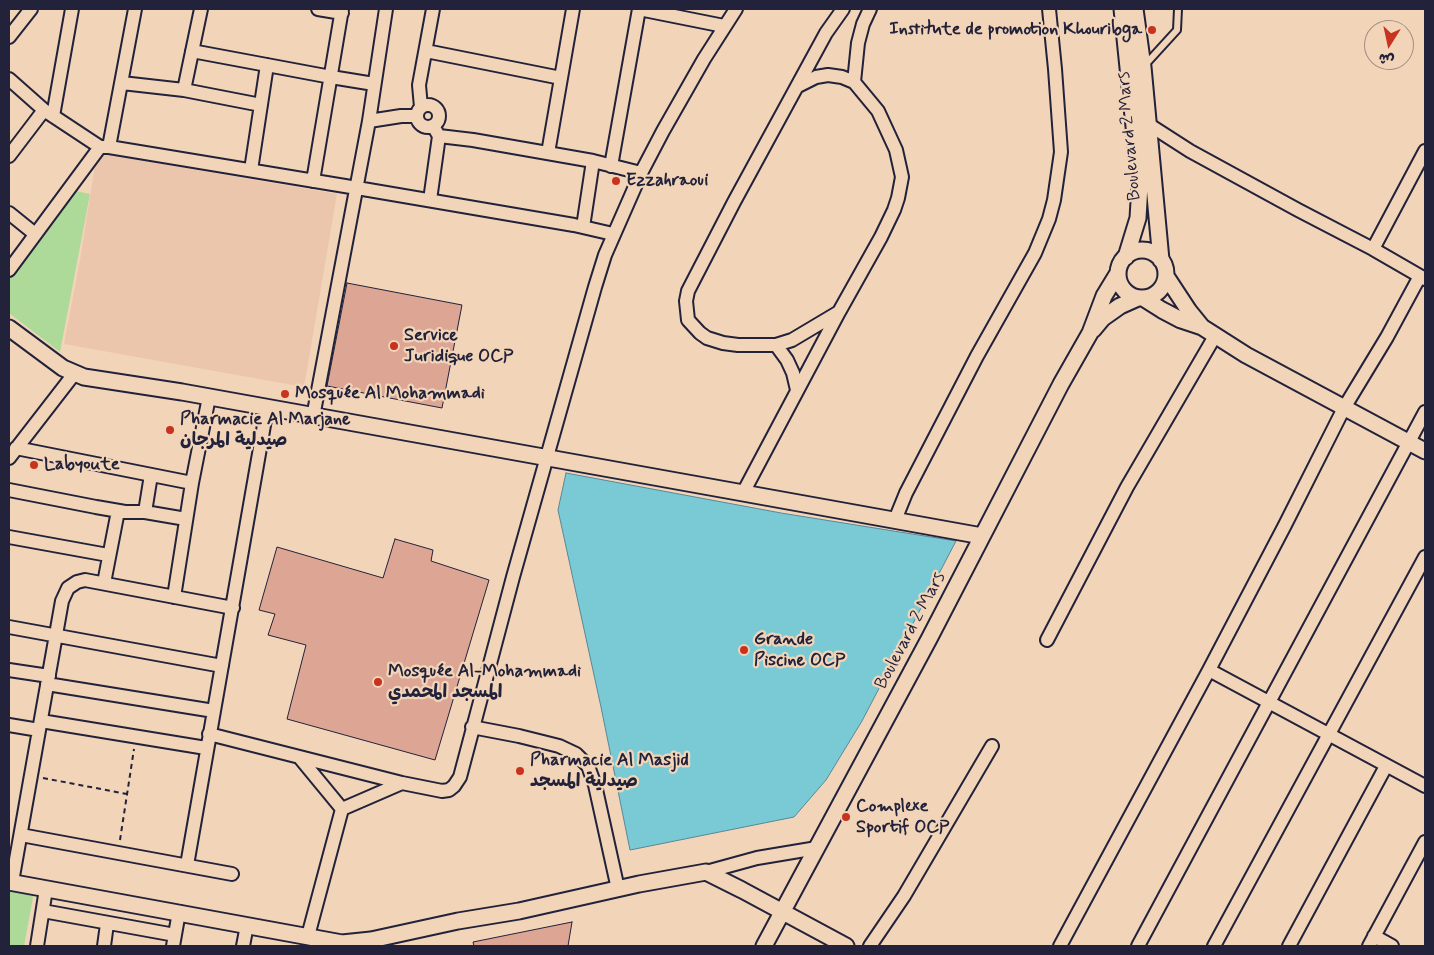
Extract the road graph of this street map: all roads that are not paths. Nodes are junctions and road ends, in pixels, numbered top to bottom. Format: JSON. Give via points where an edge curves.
{"nodes":[{"id":1,"x":31,"y":9,"type":"edge"},
{"id":2,"x":72,"y":9,"type":"edge"},
{"id":3,"x":135,"y":9,"type":"edge"},
{"id":4,"x":200,"y":9,"type":"edge"},
{"id":5,"x":318,"y":9,"type":"edge"},
{"id":6,"x":386,"y":9,"type":"edge"},
{"id":7,"x":433,"y":9,"type":"edge"},
{"id":8,"x":573,"y":9,"type":"edge"},
{"id":9,"x":639,"y":9,"type":"edge"},
{"id":10,"x":736,"y":9,"type":"edge"},
{"id":11,"x":843,"y":9,"type":"edge"},
{"id":12,"x":870,"y":9,"type":"edge"},
{"id":13,"x":1049,"y":9,"type":"edge"},
{"id":14,"x":1122,"y":9,"type":"edge"},
{"id":15,"x":1135,"y":9,"type":"edge"},
{"id":16,"x":1178,"y":9,"type":"edge"},
{"id":17,"x":342,"y":11,"type":"edge"},
{"id":18,"x":724,"y":26,"type":"junction"},
{"id":19,"x":9,"y":37,"type":"edge"},
{"id":20,"x":192,"y":51,"type":"junction"},
{"id":21,"x":426,"y":51,"type":"junction"},
{"id":22,"x":267,"y":65,"type":"junction"},
{"id":23,"x":1142,"y":67,"type":"junction"},
{"id":24,"x":331,"y":78,"type":"junction"},
{"id":25,"x":561,"y":78,"type":"junction"},
{"id":26,"x":9,"y":79,"type":"edge"},
{"id":27,"x":854,"y":82,"type":"junction"},
{"id":28,"x":122,"y":83,"type":"junction"},
{"id":29,"x":374,"y":84,"type":"junction"},
{"id":30,"x":796,"y":87,"type":"junction"},
{"id":31,"x":184,"y":90,"type":"junction"},
{"id":32,"x":261,"y":105,"type":"junction"},
{"id":33,"x":419,"y":112,"type":"junction"},
{"id":34,"x":49,"y":113,"type":"junction"},
{"id":35,"x":369,"y":121,"type":"junction"},
{"id":36,"x":1148,"y":124,"type":"junction"},
{"id":37,"x":436,"y":131,"type":"junction"},
{"id":38,"x":104,"y":147,"type":"junction"},
{"id":39,"x":1425,"y":151,"type":"edge"},
{"id":40,"x":548,"y":153,"type":"junction"},
{"id":41,"x":9,"y":156,"type":"edge"},
{"id":42,"x":593,"y":161,"type":"junction"},
{"id":43,"x":611,"y":166,"type":"junction"},
{"id":44,"x":251,"y":170,"type":"junction"},
{"id":45,"x":641,"y":173,"type":"junction"},
{"id":46,"x":313,"y":181,"type":"junction"},
{"id":47,"x":356,"y":188,"type":"junction"},
{"id":48,"x":430,"y":200,"type":"junction"},
{"id":49,"x":9,"y":213,"type":"edge"},
{"id":50,"x":583,"y":227,"type":"junction"},
{"id":51,"x":35,"y":234,"type":"junction"},
{"id":52,"x":613,"y":234,"type":"junction"},
{"id":53,"x":1373,"y":249,"type":"junction"},
{"id":54,"x":1126,"y":257,"type":"junction"},
{"id":55,"x":1161,"y":260,"type":"junction"},
{"id":56,"x":9,"y":270,"type":"edge"},
{"id":57,"x":1118,"y":273,"type":"junction"},
{"id":58,"x":1166,"y":276,"type":"junction"},
{"id":59,"x":1422,"y":278,"type":"edge"},
{"id":60,"x":1141,"y":298,"type":"junction"},
{"id":61,"x":839,"y":312,"type":"junction"},
{"id":62,"x":1202,"y":327,"type":"junction"},
{"id":63,"x":9,"y":328,"type":"edge"},
{"id":64,"x":1090,"y":333,"type":"junction"},
{"id":65,"x":1215,"y":336,"type":"junction"},
{"id":66,"x":776,"y":345,"type":"junction"},
{"id":67,"x":74,"y":374,"type":"junction"},
{"id":68,"x":797,"y":390,"type":"junction"},
{"id":69,"x":209,"y":398,"type":"junction"},
{"id":70,"x":267,"y":408,"type":"junction"},
{"id":71,"x":1344,"y":408,"type":"junction"},
{"id":72,"x":1425,"y":412,"type":"edge"},
{"id":73,"x":314,"y":417,"type":"junction"},
{"id":74,"x":1408,"y":442,"type":"junction"},
{"id":75,"x":1425,"y":451,"type":"edge"},
{"id":76,"x":12,"y":453,"type":"edge"},
{"id":77,"x":547,"y":457,"type":"junction"},
{"id":78,"x":151,"y":475,"type":"junction"},
{"id":79,"x":192,"y":483,"type":"junction"},
{"id":80,"x":9,"y":490,"type":"edge"},
{"id":81,"x":743,"y":493,"type":"junction"},
{"id":82,"x":118,"y":511,"type":"junction"},
{"id":83,"x":146,"y":512,"type":"junction"},
{"id":84,"x":186,"y":519,"type":"junction"},
{"id":85,"x":895,"y":520,"type":"junction"},
{"id":86,"x":982,"y":536,"type":"junction"},
{"id":87,"x":9,"y":537,"type":"edge"},
{"id":88,"x":108,"y":555,"type":"junction"},
{"id":89,"x":1425,"y":556,"type":"edge"},
{"id":90,"x":104,"y":583,"type":"junction"},
{"id":91,"x":174,"y":597,"type":"junction"},
{"id":92,"x":232,"y":608,"type":"junction"},
{"id":93,"x":9,"y":627,"type":"edge"},
{"id":94,"x":56,"y":637,"type":"junction"},
{"id":95,"x":1047,"y":640,"type":"dead end"},
{"id":96,"x":222,"y":666,"type":"junction"},
{"id":97,"x":9,"y":670,"type":"edge"},
{"id":98,"x":1209,"y":670,"type":"junction"},
{"id":99,"x":48,"y":680,"type":"junction"},
{"id":100,"x":1269,"y":702,"type":"junction"},
{"id":101,"x":214,"y":710,"type":"junction"},
{"id":102,"x":9,"y":725,"type":"edge"},
{"id":103,"x":40,"y":725,"type":"junction"},
{"id":104,"x":472,"y":727,"type":"junction"},
{"id":105,"x":1328,"y":733,"type":"junction"},
{"id":106,"x":209,"y":734,"type":"junction"},
{"id":107,"x":992,"y":746,"type":"dead end"},
{"id":108,"x":206,"y":748,"type":"junction"},
{"id":109,"x":300,"y":758,"type":"junction"},
{"id":110,"x":1386,"y":766,"type":"junction"},
{"id":111,"x":402,"y":783,"type":"junction"},
{"id":112,"x":1425,"y":786,"type":"edge"},
{"id":113,"x":342,"y":809,"type":"junction"},
{"id":114,"x":21,"y":835,"type":"junction"},
{"id":115,"x":1425,"y":842,"type":"edge"},
{"id":116,"x":817,"y":848,"type":"junction"},
{"id":117,"x":187,"y":865,"type":"junction"},
{"id":118,"x":706,"y":872,"type":"junction"},
{"id":119,"x":232,"y":874,"type":"dead end"},
{"id":120,"x":11,"y":882,"type":"edge"},
{"id":121,"x":46,"y":889,"type":"junction"},
{"id":122,"x":618,"y":889,"type":"junction"},
{"id":123,"x":43,"y":911,"type":"junction"},
{"id":124,"x":179,"y":912,"type":"junction"},
{"id":125,"x":782,"y":912,"type":"junction"},
{"id":126,"x":108,"y":924,"type":"junction"},
{"id":127,"x":247,"y":925,"type":"junction"},
{"id":128,"x":308,"y":936,"type":"junction"},
{"id":129,"x":174,"y":941,"type":"edge"},
{"id":130,"x":1371,"y":941,"type":"edge"},
{"id":131,"x":36,"y":946,"type":"edge"},
{"id":132,"x":104,"y":946,"type":"edge"},
{"id":133,"x":243,"y":946,"type":"edge"},
{"id":134,"x":764,"y":946,"type":"edge"},
{"id":135,"x":846,"y":946,"type":"edge"},
{"id":136,"x":870,"y":946,"type":"edge"},
{"id":137,"x":1060,"y":946,"type":"edge"},
{"id":138,"x":1138,"y":946,"type":"edge"},
{"id":139,"x":1214,"y":946,"type":"edge"},
{"id":140,"x":1289,"y":946,"type":"edge"},
{"id":141,"x":1392,"y":946,"type":"edge"}],
"edges":[{"from":1,"to":19,"type":"street"},
{"from":2,"to":34,"type":"street"},
{"from":3,"to":28,"type":"street"},
{"from":4,"to":20,"type":"street"},
{"from":5,"to":17,"type":"street"},
{"from":6,"to":29,"type":"street"},
{"from":7,"to":21,"type":"street"},
{"from":8,"to":25,"type":"street"},
{"from":9,"to":18,"type":"street"},
{"from":9,"to":43,"type":"street"},
{"from":10,"to":18,"type":"street"},
{"from":11,"to":30,"type":"street"},
{"from":12,"to":27,"type":"street","via":[[858,44]]},
{"from":13,"to":85,"type":"street","via":[[1061,152],[1049,219],[1035,253],[977,356],[906,492]]},
{"from":14,"to":54,"type":"street","name":"Boulevard 2 Mars","via":[[1140,185],[1138,218]]},
{"from":15,"to":23,"type":"street","name":"Boulevard 2 Mars"},
{"from":16,"to":23,"type":"lane","via":[[1177,30]]},
{"from":17,"to":24,"type":"street"},
{"from":18,"to":45,"type":"street"},
{"from":20,"to":22,"type":"street"},
{"from":20,"to":31,"type":"street"},
{"from":21,"to":25,"type":"street"},
{"from":21,"to":33,"type":"street","via":[[419,85]]},
{"from":22,"to":24,"type":"street"},
{"from":22,"to":32,"type":"street"},
{"from":23,"to":36,"type":"street","name":"Boulevard 2 Mars"},
{"from":24,"to":29,"type":"street"},
{"from":24,"to":46,"type":"street"},
{"from":25,"to":40,"type":"street"},
{"from":26,"to":34,"type":"street"},
{"from":27,"to":30,"type":"street","via":[[828,75]]},
{"from":27,"to":61,"type":"street","via":[[878,111],[896,150],[902,178],[894,210]]},
{"from":28,"to":31,"type":"street"},
{"from":28,"to":38,"type":"street"},
{"from":29,"to":35,"type":"street"},
{"from":30,"to":66,"type":"street","via":[[694,278],[686,301],[688,320],[708,338],[738,345]]},
{"from":31,"to":32,"type":"street"},
{"from":32,"to":44,"type":"street"},
{"from":33,"to":35,"type":"street"},
{"from":33,"to":37,"type":"street","via":[[419,124]]},
{"from":33,"to":37,"type":"street","via":[[429,105],[434,107],[439,120]]},
{"from":34,"to":38,"type":"street"},
{"from":34,"to":41,"type":"street"},
{"from":35,"to":47,"type":"street"},
{"from":36,"to":53,"type":"street","via":[[1190,151]]},
{"from":36,"to":55,"type":"street","name":"Boulevard 2 Mars"},
{"from":37,"to":40,"type":"street"},
{"from":37,"to":48,"type":"street"},
{"from":38,"to":44,"type":"street"},
{"from":38,"to":51,"type":"street"},
{"from":39,"to":53,"type":"street"},
{"from":40,"to":42,"type":"street"},
{"from":42,"to":43,"type":"street"},
{"from":42,"to":50,"type":"street"},
{"from":43,"to":45,"type":"street"},
{"from":44,"to":46,"type":"street"},
{"from":45,"to":52,"type":"street"},
{"from":46,"to":47,"type":"street"},
{"from":47,"to":48,"type":"street"},
{"from":47,"to":73,"type":"street"},
{"from":48,"to":50,"type":"street"},
{"from":49,"to":51,"type":"street"},
{"from":50,"to":52,"type":"street"},
{"from":51,"to":56,"type":"street"},
{"from":52,"to":77,"type":"street"},
{"from":53,"to":59,"type":"street"},
{"from":54,"to":55,"type":"street","via":[[1141,250]]},
{"from":54,"to":57,"type":"street"},
{"from":55,"to":58,"type":"street"},
{"from":57,"to":60,"type":"street","via":[[1123,289]]},
{"from":57,"to":64,"type":"street","via":[[1098,308]]},
{"from":58,"to":60,"type":"street","via":[[1159,291]]},
{"from":58,"to":62,"type":"street"},
{"from":59,"to":71,"type":"street"},
{"from":60,"to":62,"type":"street"},
{"from":60,"to":64,"type":"street","via":[[1120,306]]},
{"from":61,"to":66,"type":"street","via":[[792,340]]},
{"from":61,"to":68,"type":"street"},
{"from":62,"to":65,"type":"street"},
{"from":63,"to":67,"type":"street"},
{"from":64,"to":86,"type":"street","name":"Boulevard 2 Mars"},
{"from":65,"to":71,"type":"street"},
{"from":65,"to":95,"type":"street","via":[[1127,487]]},
{"from":66,"to":68,"type":"street","via":[[787,360]]},
{"from":67,"to":69,"type":"street"},
{"from":67,"to":76,"type":"street"},
{"from":68,"to":81,"type":"street"},
{"from":69,"to":70,"type":"street"},
{"from":69,"to":79,"type":"street"},
{"from":70,"to":73,"type":"street"},
{"from":70,"to":92,"type":"street"},
{"from":71,"to":74,"type":"street"},
{"from":71,"to":98,"type":"street"},
{"from":72,"to":74,"type":"street"},
{"from":73,"to":77,"type":"street"},
{"from":74,"to":75,"type":"street"},
{"from":74,"to":100,"type":"street"},
{"from":76,"to":78,"type":"street"},
{"from":77,"to":81,"type":"street"},
{"from":77,"to":104,"type":"street"},
{"from":78,"to":79,"type":"street"},
{"from":78,"to":83,"type":"street"},
{"from":79,"to":84,"type":"street"},
{"from":80,"to":82,"type":"street"},
{"from":81,"to":85,"type":"street"},
{"from":82,"to":83,"type":"street"},
{"from":82,"to":88,"type":"street"},
{"from":83,"to":84,"type":"street"},
{"from":84,"to":91,"type":"street"},
{"from":85,"to":86,"type":"street"},
{"from":86,"to":116,"type":"street","name":"Boulevard 2 Mars"},
{"from":87,"to":88,"type":"street"},
{"from":88,"to":90,"type":"street"},
{"from":89,"to":105,"type":"street"},
{"from":90,"to":91,"type":"street"},
{"from":90,"to":94,"type":"street","via":[[85,580],[68,588],[62,601]]},
{"from":91,"to":92,"type":"street"},
{"from":92,"to":96,"type":"street"},
{"from":93,"to":94,"type":"street"},
{"from":94,"to":96,"type":"street"},
{"from":94,"to":99,"type":"street"},
{"from":96,"to":101,"type":"street"},
{"from":97,"to":99,"type":"street"},
{"from":98,"to":100,"type":"street"},
{"from":98,"to":137,"type":"street"},
{"from":99,"to":101,"type":"street"},
{"from":99,"to":103,"type":"street"},
{"from":100,"to":105,"type":"street"},
{"from":100,"to":138,"type":"street"},
{"from":101,"to":106,"type":"street"},
{"from":102,"to":103,"type":"street"},
{"from":103,"to":108,"type":"street"},
{"from":103,"to":114,"type":"street"},
{"from":104,"to":111,"type":"street","via":[[460,777],[454,786],[442,791]]},
{"from":104,"to":122,"type":"street","via":[[559,746],[584,761],[595,785]]},
{"from":105,"to":110,"type":"street"},
{"from":105,"to":139,"type":"street"},
{"from":106,"to":108,"type":"street"},
{"from":106,"to":109,"type":"street"},
{"from":107,"to":136,"type":"street","via":[[904,896]]},
{"from":108,"to":117,"type":"street"},
{"from":109,"to":111,"type":"street"},
{"from":109,"to":113,"type":"street"},
{"from":110,"to":112,"type":"street"},
{"from":110,"to":140,"type":"street"},
{"from":111,"to":113,"type":"street"},
{"from":113,"to":128,"type":"street"},
{"from":114,"to":117,"type":"street"},
{"from":114,"to":120,"type":"street"},
{"from":115,"to":130,"type":"street"},
{"from":116,"to":118,"type":"street","via":[[758,858]]},
{"from":116,"to":125,"type":"street","name":"Boulevard 2 Mars"},
{"from":117,"to":119,"type":"street"},
{"from":118,"to":122,"type":"street"},
{"from":118,"to":125,"type":"street"},
{"from":120,"to":121,"type":"street"},
{"from":121,"to":123,"type":"street"},
{"from":121,"to":124,"type":"street"},
{"from":122,"to":128,"type":"street","via":[[371,940],[342,943]]},
{"from":123,"to":126,"type":"street"},
{"from":123,"to":131,"type":"street"},
{"from":124,"to":127,"type":"street"},
{"from":124,"to":129,"type":"street"},
{"from":125,"to":134,"type":"street","name":"Boulevard 2 Mars"},
{"from":125,"to":135,"type":"street"},
{"from":126,"to":129,"type":"street"},
{"from":126,"to":132,"type":"street"},
{"from":127,"to":128,"type":"street"},
{"from":127,"to":133,"type":"street"},
{"from":130,"to":141,"type":"street"}]}
